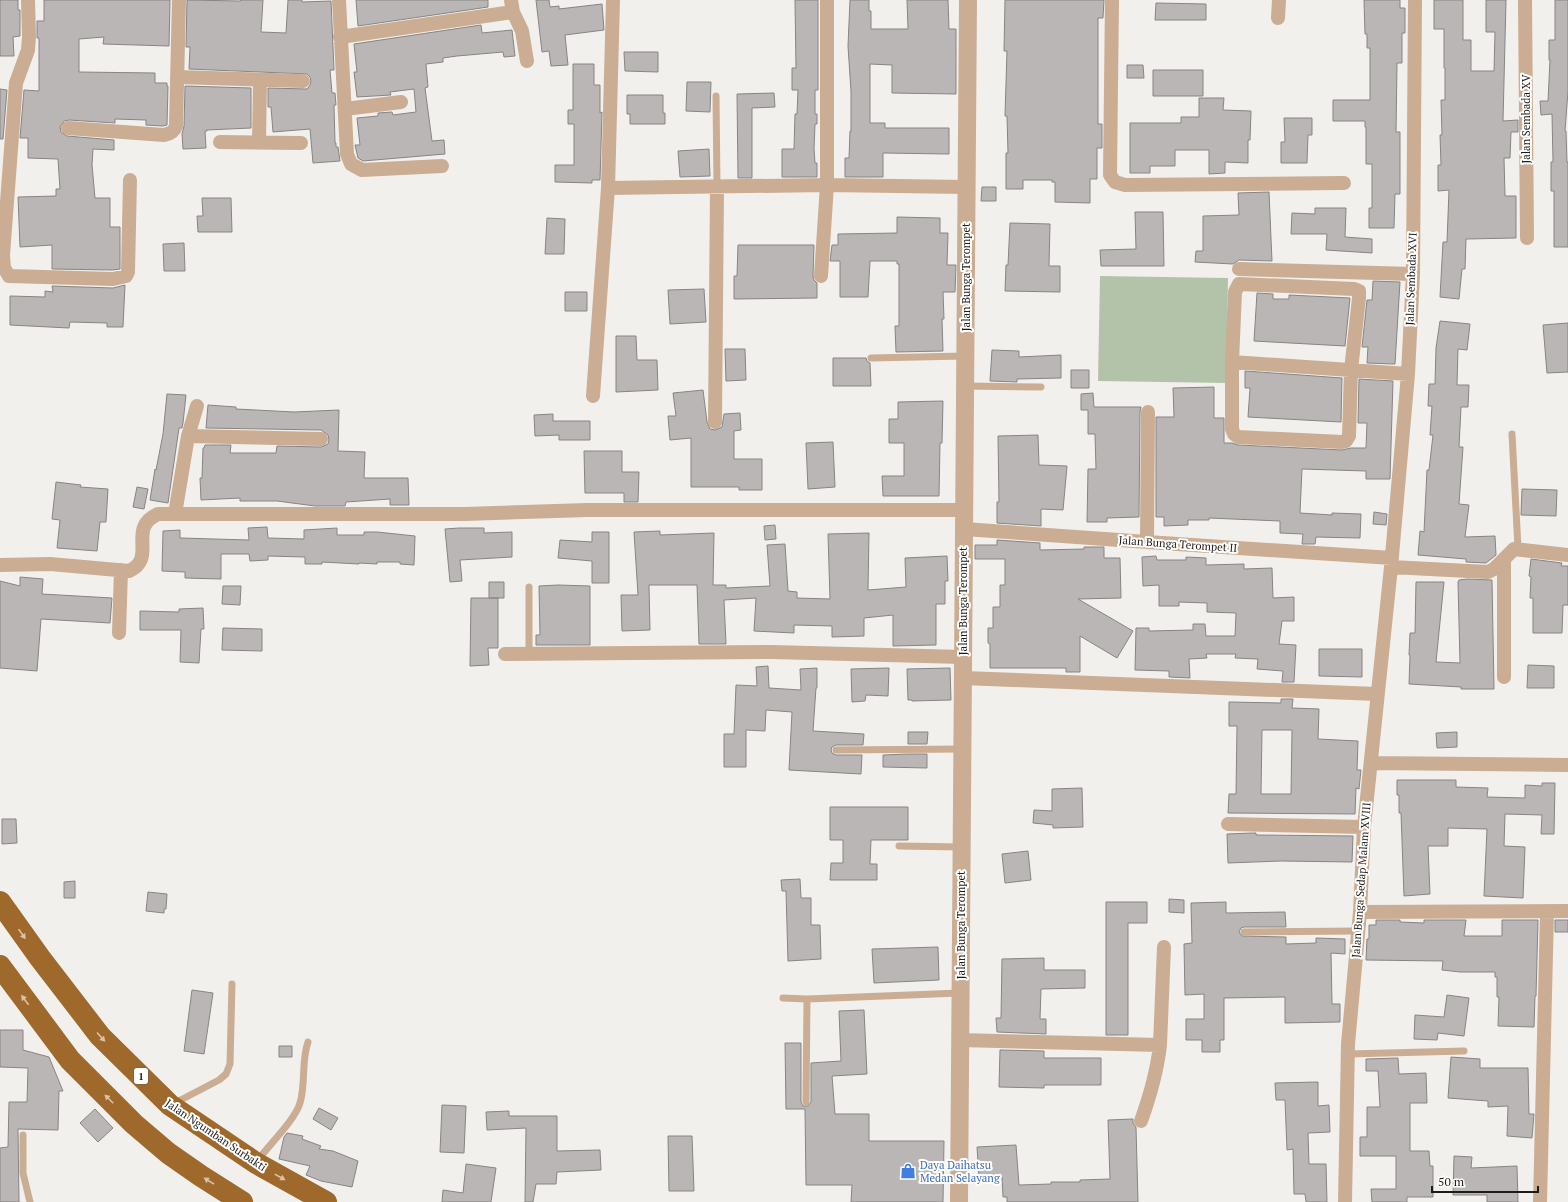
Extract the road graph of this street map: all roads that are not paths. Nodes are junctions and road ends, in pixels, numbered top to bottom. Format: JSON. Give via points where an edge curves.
{"nodes":[{"id":1,"x":28,"y":0,"type":"edge"},
{"id":2,"x":179,"y":0,"type":"edge"},
{"id":3,"x":339,"y":0,"type":"edge"},
{"id":4,"x":613,"y":0,"type":"edge"},
{"id":5,"x":828,"y":0,"type":"edge"},
{"id":6,"x":968,"y":0,"type":"edge"},
{"id":7,"x":1112,"y":0,"type":"edge"},
{"id":8,"x":1279,"y":0,"type":"edge"},
{"id":9,"x":1415,"y":0,"type":"edge"},
{"id":10,"x":1525,"y":0,"type":"edge"},
{"id":11,"x":512,"y":6,"type":"edge"},
{"id":12,"x":1278,"y":18,"type":"dead end"},
{"id":13,"x":340,"y":37,"type":"junction"},
{"id":14,"x":527,"y":60,"type":"dead end"},
{"id":15,"x":177,"y":77,"type":"junction"},
{"id":16,"x":260,"y":80,"type":"junction"},
{"id":17,"x":303,"y":81,"type":"dead end"},
{"id":18,"x":716,"y":96,"type":"dead end"},
{"id":19,"x":401,"y":102,"type":"dead end"},
{"id":20,"x":345,"y":110,"type":"junction"},
{"id":21,"x":68,"y":128,"type":"dead end"},
{"id":22,"x":220,"y":142,"type":"dead end"},
{"id":23,"x":259,"y":142,"type":"junction"},
{"id":24,"x":301,"y":143,"type":"dead end"},
{"id":25,"x":442,"y":166,"type":"dead end"},
{"id":26,"x":130,"y":180,"type":"dead end"},
{"id":27,"x":4,"y":182,"type":"edge"},
{"id":28,"x":1344,"y":183,"type":"dead end"},
{"id":29,"x":827,"y":185,"type":"junction"},
{"id":30,"x":717,"y":186,"type":"junction"},
{"id":31,"x":966,"y":187,"type":"junction"},
{"id":32,"x":608,"y":188,"type":"junction"},
{"id":33,"x":1526,"y":238,"type":"dead end"},
{"id":34,"x":1239,"y":270,"type":"dead end"},
{"id":35,"x":1413,"y":274,"type":"junction"},
{"id":36,"x":821,"y":276,"type":"dead end"},
{"id":37,"x":965,"y":356,"type":"junction"},
{"id":38,"x":871,"y":358,"type":"dead end"},
{"id":39,"x":1232,"y":362,"type":"junction"},
{"id":40,"x":1351,"y":370,"type":"junction"},
{"id":41,"x":1408,"y":374,"type":"junction"},
{"id":42,"x":965,"y":386,"type":"junction"},
{"id":43,"x":1041,"y":387,"type":"dead end"},
{"id":44,"x":593,"y":396,"type":"dead end"},
{"id":45,"x":197,"y":406,"type":"dead end"},
{"id":46,"x":1148,"y":412,"type":"dead end"},
{"id":47,"x":715,"y":422,"type":"dead end"},
{"id":48,"x":1512,"y":434,"type":"dead end"},
{"id":49,"x":188,"y":436,"type":"junction"},
{"id":50,"x":321,"y":439,"type":"dead end"},
{"id":51,"x":964,"y":510,"type":"junction"},
{"id":52,"x":175,"y":514,"type":"junction"},
{"id":53,"x":964,"y":528,"type":"junction"},
{"id":54,"x":1147,"y":542,"type":"junction"},
{"id":55,"x":1518,"y":548,"type":"junction"},
{"id":56,"x":1568,"y":555,"type":"edge"},
{"id":57,"x":1504,"y":560,"type":"junction"},
{"id":58,"x":1392,"y":562,"type":"junction"},
{"id":59,"x":0,"y":565,"type":"edge"},
{"id":60,"x":121,"y":570,"type":"junction"},
{"id":61,"x":529,"y":587,"type":"dead end"},
{"id":62,"x":119,"y":633,"type":"dead end"},
{"id":63,"x":506,"y":654,"type":"dead end"},
{"id":64,"x":529,"y":654,"type":"junction"},
{"id":65,"x":963,"y":657,"type":"junction"},
{"id":66,"x":1504,"y":677,"type":"dead end"},
{"id":67,"x":963,"y":678,"type":"junction"},
{"id":68,"x":1377,"y":694,"type":"junction"},
{"id":69,"x":962,"y":749,"type":"junction"},
{"id":70,"x":836,"y":750,"type":"dead end"},
{"id":71,"x":1372,"y":763,"type":"junction"},
{"id":72,"x":1568,"y":766,"type":"edge"},
{"id":73,"x":1228,"y":824,"type":"dead end"},
{"id":74,"x":1364,"y":826,"type":"junction"},
{"id":75,"x":898,"y":846,"type":"dead end"},
{"id":76,"x":961,"y":847,"type":"junction"},
{"id":77,"x":0,"y":902,"type":"edge"},
{"id":78,"x":1360,"y":912,"type":"junction"},
{"id":79,"x":1546,"y":912,"type":"junction"},
{"id":80,"x":1568,"y":912,"type":"edge"},
{"id":81,"x":1358,"y":931,"type":"junction"},
{"id":82,"x":1244,"y":932,"type":"dead end"},
{"id":83,"x":1164,"y":947,"type":"dead end"},
{"id":84,"x":0,"y":966,"type":"edge"},
{"id":85,"x":232,"y":984,"type":"dead end"},
{"id":86,"x":960,"y":992,"type":"junction"},
{"id":87,"x":783,"y":998,"type":"dead end"},
{"id":88,"x":807,"y":999,"type":"junction"},
{"id":89,"x":960,"y":1040,"type":"junction"},
{"id":90,"x":308,"y":1042,"type":"dead end"},
{"id":91,"x":1160,"y":1045,"type":"junction"},
{"id":92,"x":1464,"y":1051,"type":"dead end"},
{"id":93,"x":1348,"y":1054,"type":"junction"},
{"id":94,"x":806,"y":1102,"type":"dead end"},
{"id":95,"x":170,"y":1105,"type":"junction"},
{"id":96,"x":1141,"y":1121,"type":"dead end"},
{"id":97,"x":23,"y":1135,"type":"dead end"},
{"id":98,"x":256,"y":1163,"type":"junction"},
{"id":99,"x":30,"y":1202,"type":"edge"},
{"id":100,"x":242,"y":1202,"type":"edge"},
{"id":101,"x":326,"y":1202,"type":"edge"},
{"id":102,"x":959,"y":1202,"type":"edge"},
{"id":103,"x":1345,"y":1202,"type":"edge"},
{"id":104,"x":1540,"y":1202,"type":"edge"}],
"edges":[{"from":1,"to":27,"type":"street","via":[[28,50],[16,83]]},
{"from":2,"to":15,"type":"street"},
{"from":3,"to":13,"type":"street"},
{"from":4,"to":32,"type":"street"},
{"from":5,"to":29,"type":"street"},
{"from":6,"to":31,"type":"street","name":"Jalan Bunga Terompet"},
{"from":7,"to":28,"type":"street","via":[[1110,175],[1115,182],[1125,185]]},
{"from":8,"to":12,"type":"street"},
{"from":9,"to":35,"type":"street","name":"Jalan Sembada XVI"},
{"from":10,"to":33,"type":"street","name":"Jalan Sembada XV"},
{"from":11,"to":13,"type":"street"},
{"from":11,"to":14,"type":"street","via":[[522,31]]},
{"from":13,"to":20,"type":"street"},
{"from":15,"to":16,"type":"street"},
{"from":15,"to":21,"type":"street","via":[[176,126],[169,134]]},
{"from":16,"to":17,"type":"street"},
{"from":16,"to":23,"type":"street"},
{"from":18,"to":30,"type":"lane"},
{"from":19,"to":20,"type":"street"},
{"from":20,"to":25,"type":"street","via":[[347,154],[351,164],[362,170]]},
{"from":22,"to":23,"type":"street"},
{"from":23,"to":24,"type":"street"},
{"from":26,"to":27,"type":"street","via":[[128,272],[123,278],[113,279],[9,276],[4,268],[3,255]]},
{"from":29,"to":30,"type":"street"},
{"from":29,"to":31,"type":"street"},
{"from":29,"to":36,"type":"street"},
{"from":30,"to":32,"type":"street"},
{"from":30,"to":47,"type":"street"},
{"from":31,"to":37,"type":"street","name":"Jalan Bunga Terompet"},
{"from":32,"to":44,"type":"street"},
{"from":34,"to":35,"type":"street"},
{"from":35,"to":41,"type":"street","name":"Jalan Sembada XVI"},
{"from":37,"to":38,"type":"lane"},
{"from":37,"to":42,"type":"street","name":"Jalan Bunga Terompet"},
{"from":39,"to":40,"type":"street"},
{"from":39,"to":40,"type":"street","via":[[1232,429],[1238,437],[1346,441],[1349,436]]},
{"from":39,"to":40,"type":"street","via":[[1235,292],[1239,284],[1354,289],[1359,291],[1359,298]]},
{"from":40,"to":41,"type":"street"},
{"from":41,"to":58,"type":"street","name":"Jalan Sembada XVI"},
{"from":42,"to":43,"type":"lane"},
{"from":42,"to":51,"type":"street","name":"Jalan Bunga Terompet"},
{"from":45,"to":49,"type":"street"},
{"from":46,"to":54,"type":"street"},
{"from":48,"to":55,"type":"lane"},
{"from":49,"to":50,"type":"street"},
{"from":49,"to":52,"type":"street"},
{"from":51,"to":52,"type":"street"},
{"from":51,"to":53,"type":"street","name":"Jalan Bunga Terompet"},
{"from":52,"to":60,"type":"street","via":[[158,514],[145,522],[140,563],[129,571]]},
{"from":53,"to":54,"type":"street","name":"Jalan Bunga Terompet II"},
{"from":53,"to":65,"type":"street","name":"Jalan Bunga Terompet"},
{"from":54,"to":58,"type":"street","name":"Jalan Bunga Terompet II"},
{"from":55,"to":56,"type":"street"},
{"from":55,"to":57,"type":"street","name":"Jalan Bunga Terompet II","via":[[1511,550]]},
{"from":57,"to":58,"type":"street","name":"Jalan Bunga Terompet II","via":[[1488,572]]},
{"from":57,"to":66,"type":"street"},
{"from":58,"to":68,"type":"street","name":"Jalan Bunga Sedap Malam XVIII"},
{"from":59,"to":60,"type":"street","via":[[50,564]]},
{"from":60,"to":62,"type":"street"},
{"from":61,"to":64,"type":"lane"},
{"from":63,"to":64,"type":"street"},
{"from":64,"to":65,"type":"street","via":[[772,652]]},
{"from":65,"to":67,"type":"street","name":"Jalan Bunga Terompet"},
{"from":67,"to":68,"type":"street"},
{"from":67,"to":69,"type":"street","name":"Jalan Bunga Terompet"},
{"from":68,"to":71,"type":"street","name":"Jalan Bunga Sedap Malam XVIII"},
{"from":69,"to":70,"type":"lane"},
{"from":69,"to":76,"type":"street","name":"Jalan Bunga Terompet"},
{"from":71,"to":72,"type":"street"},
{"from":71,"to":74,"type":"street","name":"Jalan Bunga Sedap Malam XVIII"},
{"from":73,"to":74,"type":"street"},
{"from":74,"to":78,"type":"street","name":"Jalan Bunga Sedap Malam XVIII"},
{"from":75,"to":76,"type":"lane"},
{"from":76,"to":86,"type":"street","name":"Jalan Bunga Terompet"},
{"from":77,"to":95,"type":"highway","name":"Jalan Ngumban Surbakti","number":"1","one_way":true,"via":[[100,1036]]},
{"from":78,"to":79,"type":"street"},
{"from":78,"to":81,"type":"street","name":"Jalan Bunga Sedap Malam XVIII"},
{"from":79,"to":80,"type":"street"},
{"from":79,"to":104,"type":"street"},
{"from":81,"to":82,"type":"lane"},
{"from":81,"to":93,"type":"street","name":"Jalan Bunga Sedap Malam XVIII"},
{"from":83,"to":91,"type":"street"},
{"from":100,"to":84,"type":"highway","one_way":true,"via":[[168,1153],[134,1124],[70,1060]]},
{"from":85,"to":95,"type":"lane","via":[[230,1064],[226,1074]]},
{"from":86,"to":88,"type":"lane"},
{"from":86,"to":89,"type":"street","name":"Jalan Bunga Terompet"},
{"from":87,"to":88,"type":"lane"},
{"from":88,"to":94,"type":"lane"},
{"from":89,"to":91,"type":"street"},
{"from":89,"to":102,"type":"street","name":"Jalan Bunga Terompet"},
{"from":90,"to":98,"type":"lane","via":[[300,1104]]},
{"from":91,"to":96,"type":"street","via":[[1152,1089]]},
{"from":92,"to":93,"type":"lane"},
{"from":93,"to":103,"type":"street","name":"Jalan Bunga Sedap Malam XVIII"},
{"from":95,"to":98,"type":"highway","name":"Jalan Ngumban Surbakti","number":"1"},
{"from":97,"to":99,"type":"lane","via":[[23,1173]]},
{"from":98,"to":101,"type":"highway","name":"Jalan Ngumban Surbakti","number":"1","one_way":true}]}
